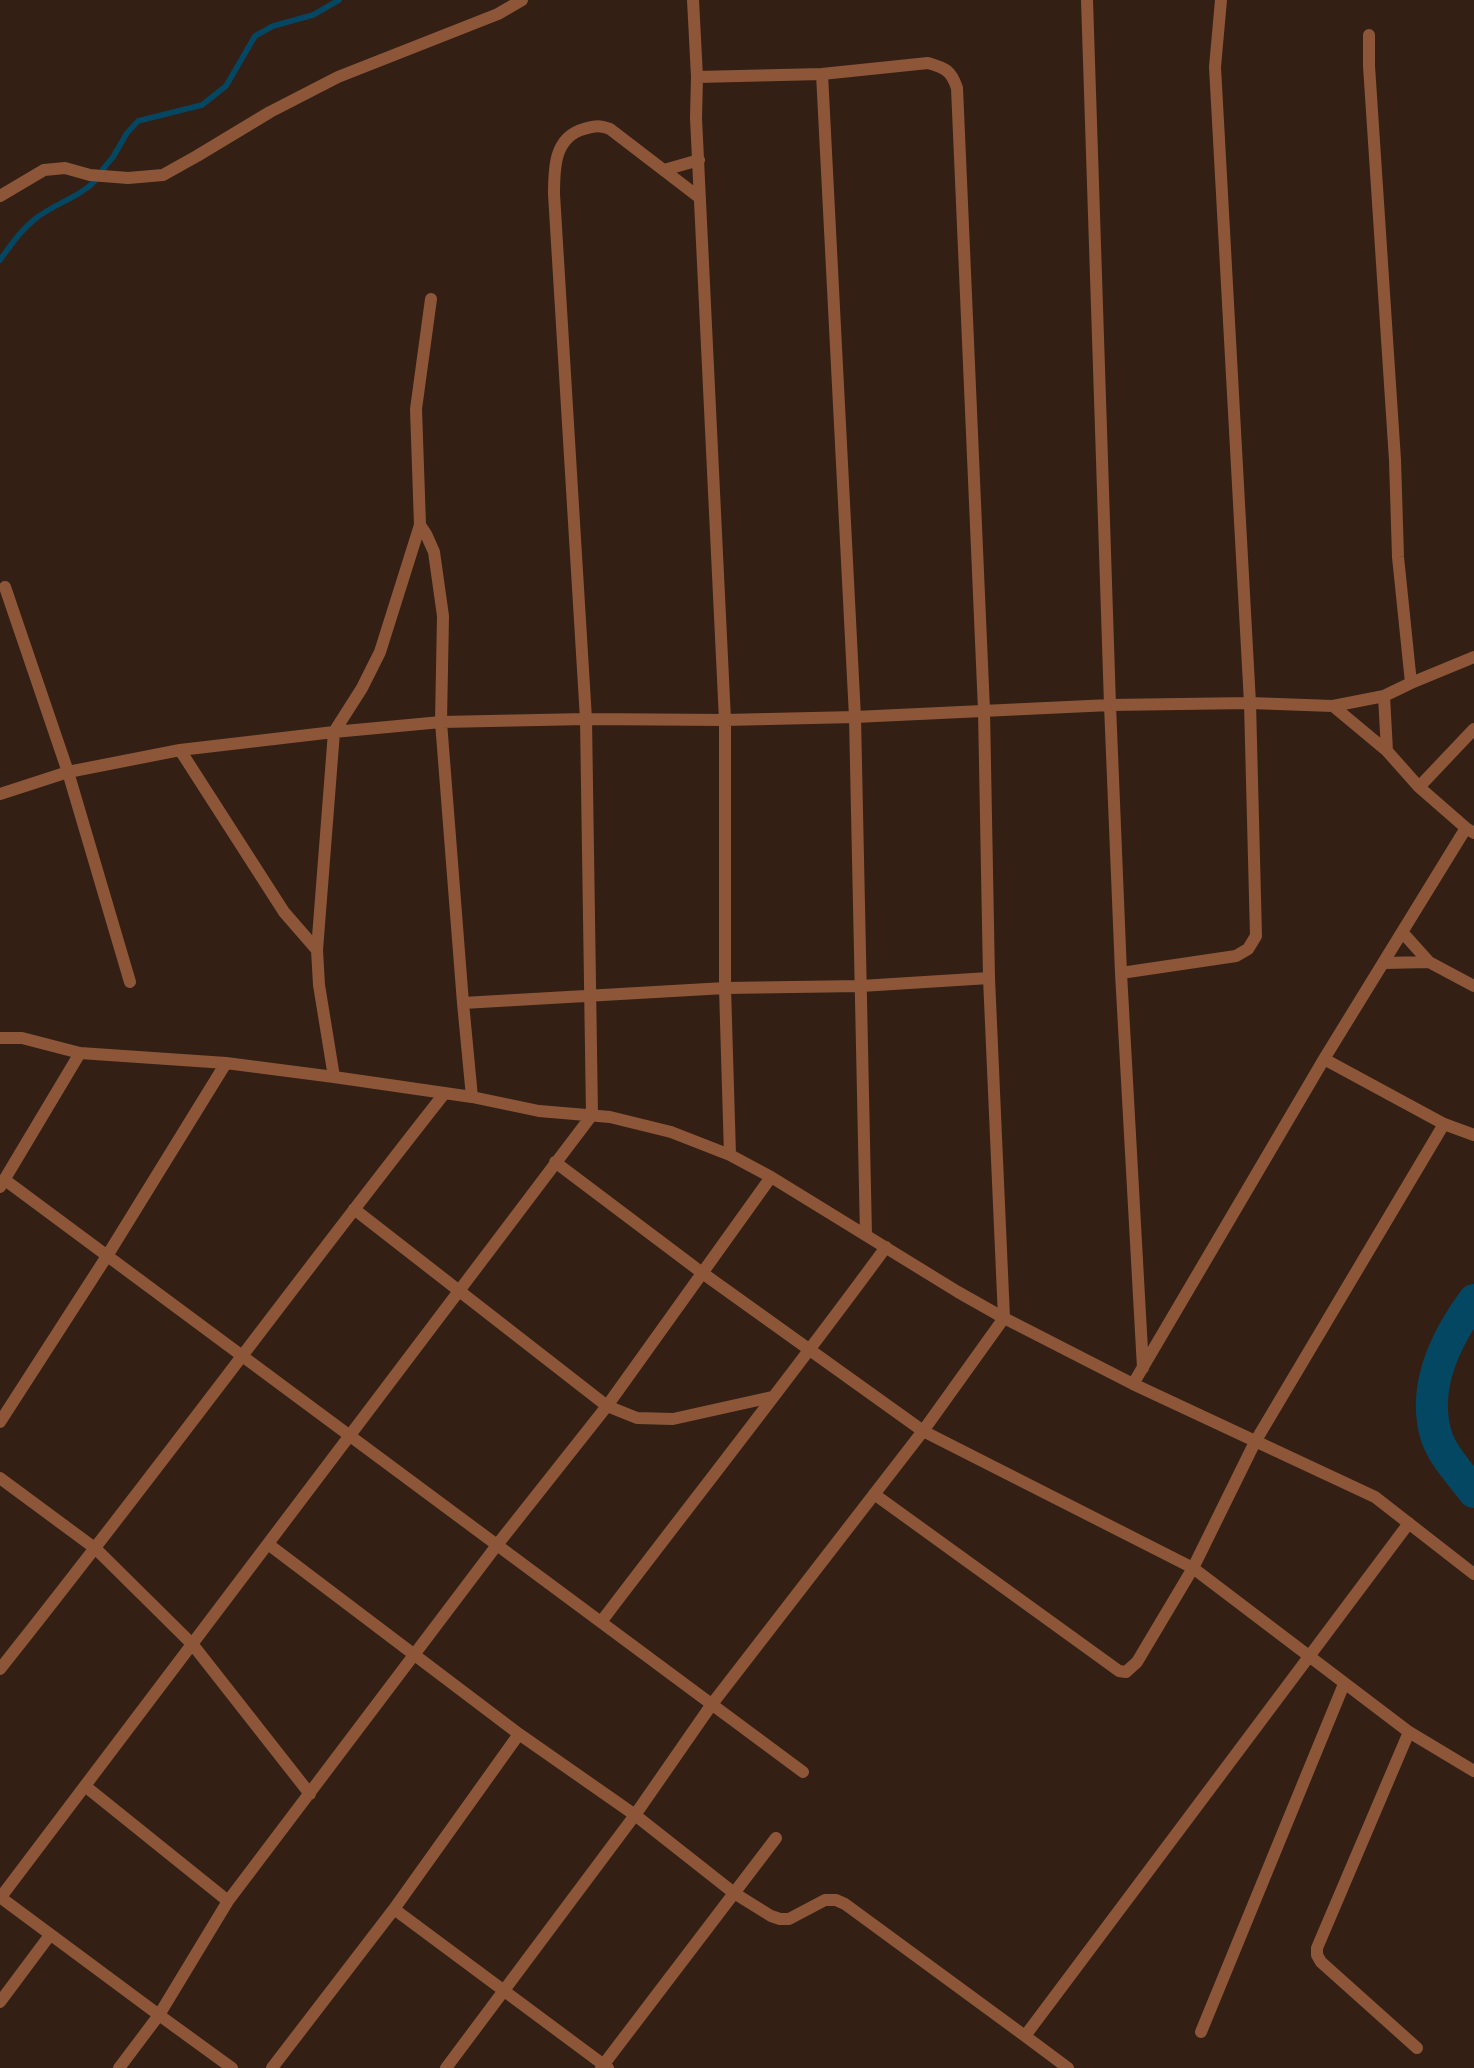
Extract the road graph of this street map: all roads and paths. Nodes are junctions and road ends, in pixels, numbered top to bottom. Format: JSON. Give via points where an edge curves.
{"nodes":[{"id":1,"x":522,"y":0,"type":"edge"},
{"id":2,"x":693,"y":0,"type":"edge"},
{"id":3,"x":1087,"y":0,"type":"edge"},
{"id":4,"x":1221,"y":0,"type":"edge"},
{"id":5,"x":1369,"y":35,"type":"dead end"},
{"id":6,"x":822,"y":74,"type":"junction"},
{"id":7,"x":697,"y":78,"type":"junction"},
{"id":8,"x":698,"y":160,"type":"junction"},
{"id":9,"x":664,"y":170,"type":"junction"},
{"id":10,"x":0,"y":196,"type":"edge"},
{"id":11,"x":700,"y":198,"type":"junction"},
{"id":12,"x":431,"y":299,"type":"dead end"},
{"id":13,"x":420,"y":525,"type":"junction"},
{"id":14,"x":5,"y":586,"type":"dead end"},
{"id":15,"x":1474,"y":657,"type":"edge"},
{"id":16,"x":1411,"y":683,"type":"junction"},
{"id":17,"x":1384,"y":696,"type":"junction"},
{"id":18,"x":1250,"y":703,"type":"junction"},
{"id":19,"x":1110,"y":705,"type":"junction"},
{"id":20,"x":1334,"y":706,"type":"junction"},
{"id":21,"x":984,"y":710,"type":"junction"},
{"id":22,"x":855,"y":717,"type":"junction"},
{"id":23,"x":586,"y":719,"type":"junction"},
{"id":24,"x":725,"y":720,"type":"junction"},
{"id":25,"x":441,"y":722,"type":"junction"},
{"id":26,"x":1474,"y":729,"type":"edge"},
{"id":27,"x":334,"y":732,"type":"junction"},
{"id":28,"x":180,"y":750,"type":"junction"},
{"id":29,"x":1387,"y":751,"type":"junction"},
{"id":30,"x":68,"y":772,"type":"junction"},
{"id":31,"x":1419,"y":787,"type":"junction"},
{"id":32,"x":0,"y":794,"type":"edge"},
{"id":33,"x":1470,"y":830,"type":"edge"},
{"id":34,"x":1403,"y":933,"type":"junction"},
{"id":35,"x":317,"y":950,"type":"junction"},
{"id":36,"x":1384,"y":962,"type":"junction"},
{"id":37,"x":1429,"y":962,"type":"junction"},
{"id":38,"x":1121,"y":973,"type":"junction"},
{"id":39,"x":989,"y":978,"type":"junction"},
{"id":40,"x":130,"y":982,"type":"dead end"},
{"id":41,"x":861,"y":986,"type":"junction"},
{"id":42,"x":1474,"y":986,"type":"edge"},
{"id":43,"x":725,"y":988,"type":"junction"},
{"id":44,"x":591,"y":994,"type":"junction"},
{"id":45,"x":463,"y":1003,"type":"junction"},
{"id":46,"x":0,"y":1038,"type":"edge"},
{"id":47,"x":80,"y":1053,"type":"junction"},
{"id":48,"x":1324,"y":1059,"type":"junction"},
{"id":49,"x":226,"y":1063,"type":"junction"},
{"id":50,"x":334,"y":1077,"type":"junction"},
{"id":51,"x":444,"y":1094,"type":"junction"},
{"id":52,"x":472,"y":1097,"type":"junction"},
{"id":53,"x":592,"y":1115,"type":"junction"},
{"id":54,"x":1444,"y":1124,"type":"junction"},
{"id":55,"x":1474,"y":1135,"type":"edge"},
{"id":56,"x":730,"y":1155,"type":"junction"},
{"id":57,"x":555,"y":1162,"type":"junction"},
{"id":58,"x":771,"y":1177,"type":"junction"},
{"id":59,"x":2,"y":1184,"type":"edge"},
{"id":60,"x":354,"y":1209,"type":"junction"},
{"id":61,"x":866,"y":1235,"type":"junction"},
{"id":62,"x":886,"y":1247,"type":"junction"},
{"id":63,"x":107,"y":1256,"type":"junction"},
{"id":64,"x":701,"y":1272,"type":"junction"},
{"id":65,"x":458,"y":1290,"type":"junction"},
{"id":66,"x":1004,"y":1318,"type":"junction"},
{"id":67,"x":811,"y":1350,"type":"junction"},
{"id":68,"x":244,"y":1357,"type":"junction"},
{"id":69,"x":1143,"y":1368,"type":"junction"},
{"id":70,"x":1133,"y":1384,"type":"junction"},
{"id":71,"x":772,"y":1397,"type":"junction"},
{"id":72,"x":607,"y":1406,"type":"junction"},
{"id":73,"x":0,"y":1422,"type":"edge"},
{"id":74,"x":923,"y":1431,"type":"junction"},
{"id":75,"x":349,"y":1434,"type":"junction"},
{"id":76,"x":1255,"y":1442,"type":"junction"},
{"id":77,"x":0,"y":1478,"type":"edge"},
{"id":78,"x":874,"y":1494,"type":"junction"},
{"id":79,"x":1410,"y":1523,"type":"junction"},
{"id":80,"x":268,"y":1544,"type":"junction"},
{"id":81,"x":497,"y":1545,"type":"junction"},
{"id":82,"x":96,"y":1548,"type":"junction"},
{"id":83,"x":1193,"y":1568,"type":"junction"},
{"id":84,"x":1474,"y":1574,"type":"edge"},
{"id":85,"x":601,"y":1622,"type":"junction"},
{"id":86,"x":193,"y":1645,"type":"junction"},
{"id":87,"x":416,"y":1655,"type":"junction"},
{"id":88,"x":1310,"y":1657,"type":"junction"},
{"id":89,"x":0,"y":1669,"type":"edge"},
{"id":90,"x":1344,"y":1684,"type":"junction"},
{"id":91,"x":712,"y":1704,"type":"junction"},
{"id":92,"x":1409,"y":1732,"type":"junction"},
{"id":93,"x":519,"y":1734,"type":"junction"},
{"id":94,"x":1474,"y":1770,"type":"edge"},
{"id":95,"x":803,"y":1772,"type":"dead end"},
{"id":96,"x":85,"y":1786,"type":"junction"},
{"id":97,"x":310,"y":1794,"type":"junction"},
{"id":98,"x":635,"y":1815,"type":"junction"},
{"id":99,"x":776,"y":1838,"type":"dead end"},
{"id":100,"x":734,"y":1893,"type":"junction"},
{"id":101,"x":0,"y":1897,"type":"edge"},
{"id":102,"x":228,"y":1901,"type":"junction"},
{"id":103,"x":394,"y":1910,"type":"junction"},
{"id":104,"x":50,"y":1935,"type":"junction"},
{"id":105,"x":504,"y":1989,"type":"junction"},
{"id":106,"x":0,"y":2002,"type":"edge"},
{"id":107,"x":159,"y":2015,"type":"junction"},
{"id":108,"x":1200,"y":2032,"type":"dead end"},
{"id":109,"x":1025,"y":2036,"type":"junction"},
{"id":110,"x":1417,"y":2048,"type":"dead end"},
{"id":111,"x":604,"y":2067,"type":"edge"},
{"id":112,"x":119,"y":2068,"type":"edge"},
{"id":113,"x":232,"y":2068,"type":"edge"},
{"id":114,"x":272,"y":2068,"type":"edge"},
{"id":115,"x":446,"y":2068,"type":"edge"},
{"id":116,"x":1068,"y":2068,"type":"edge"}],
"edges":[{"from":1,"to":10,"type":"street","via":[[498,14],[338,77],[163,174],[128,178],[64,168],[44,170]]},
{"from":2,"to":7,"type":"street"},
{"from":3,"to":19,"type":"street"},
{"from":4,"to":18,"type":"street","via":[[1215,67]]},
{"from":5,"to":16,"type":"street","via":[[1398,557]]},
{"from":6,"to":7,"type":"street"},
{"from":6,"to":21,"type":"street","via":[[928,64],[942,67],[952,75],[957,88]]},
{"from":6,"to":22,"type":"street"},
{"from":7,"to":8,"type":"street"},
{"from":8,"to":9,"type":"street"},
{"from":8,"to":11,"type":"street"},
{"from":9,"to":11,"type":"street"},
{"from":9,"to":23,"type":"street","via":[[610,129],[599,125],[577,131],[562,143],[554,164]]},
{"from":11,"to":24,"type":"street"},
{"from":12,"to":13,"type":"street","via":[[416,409]]},
{"from":13,"to":25,"type":"street","via":[[434,552],[443,616]]},
{"from":13,"to":27,"type":"street","via":[[380,652]]},
{"from":14,"to":30,"type":"street"},
{"from":15,"to":16,"type":"street"},
{"from":16,"to":17,"type":"street"},
{"from":17,"to":20,"type":"street"},
{"from":17,"to":29,"type":"street"},
{"from":18,"to":19,"type":"street"},
{"from":18,"to":20,"type":"street"},
{"from":18,"to":38,"type":"street","via":[[1256,936],[1248,949],[1236,956]]},
{"from":19,"to":21,"type":"street"},
{"from":19,"to":38,"type":"street"},
{"from":20,"to":29,"type":"street"},
{"from":21,"to":22,"type":"street"},
{"from":21,"to":39,"type":"street"},
{"from":22,"to":24,"type":"street"},
{"from":22,"to":41,"type":"street"},
{"from":23,"to":24,"type":"street"},
{"from":23,"to":25,"type":"street"},
{"from":23,"to":44,"type":"street"},
{"from":24,"to":43,"type":"street"},
{"from":25,"to":27,"type":"street"},
{"from":25,"to":45,"type":"street"},
{"from":26,"to":31,"type":"street"},
{"from":27,"to":28,"type":"street"},
{"from":27,"to":35,"type":"street"},
{"from":28,"to":30,"type":"street"},
{"from":28,"to":35,"type":"street","via":[[284,912]]},
{"from":29,"to":31,"type":"street"},
{"from":30,"to":32,"type":"street"},
{"from":30,"to":40,"type":"street"},
{"from":31,"to":33,"type":"street"},
{"from":33,"to":34,"type":"street"},
{"from":34,"to":36,"type":"street"},
{"from":34,"to":37,"type":"street"},
{"from":35,"to":50,"type":"street","via":[[319,985]]},
{"from":36,"to":37,"type":"street"},
{"from":36,"to":48,"type":"street"},
{"from":37,"to":42,"type":"street"},
{"from":38,"to":69,"type":"street"},
{"from":39,"to":41,"type":"street"},
{"from":39,"to":66,"type":"street"},
{"from":41,"to":43,"type":"street"},
{"from":41,"to":61,"type":"street"},
{"from":43,"to":44,"type":"street"},
{"from":43,"to":56,"type":"street"},
{"from":44,"to":45,"type":"street"},
{"from":44,"to":53,"type":"street"},
{"from":45,"to":52,"type":"street"},
{"from":46,"to":47,"type":"street","via":[[22,1038]]},
{"from":47,"to":49,"type":"street"},
{"from":47,"to":59,"type":"street"},
{"from":48,"to":54,"type":"street"},
{"from":48,"to":69,"type":"street"},
{"from":49,"to":50,"type":"street"},
{"from":49,"to":63,"type":"street"},
{"from":50,"to":51,"type":"street"},
{"from":51,"to":52,"type":"street"},
{"from":51,"to":60,"type":"street"},
{"from":52,"to":53,"type":"street","via":[[539,1111]]},
{"from":53,"to":56,"type":"street","via":[[672,1132]]},
{"from":53,"to":57,"type":"street"},
{"from":54,"to":55,"type":"street"},
{"from":54,"to":76,"type":"street"},
{"from":56,"to":58,"type":"street"},
{"from":57,"to":64,"type":"street"},
{"from":57,"to":65,"type":"street"},
{"from":58,"to":61,"type":"street"},
{"from":58,"to":64,"type":"street"},
{"from":59,"to":63,"type":"street"},
{"from":60,"to":65,"type":"street"},
{"from":60,"to":68,"type":"street"},
{"from":61,"to":62,"type":"street"},
{"from":62,"to":66,"type":"street"},
{"from":62,"to":67,"type":"street"},
{"from":63,"to":68,"type":"street"},
{"from":63,"to":73,"type":"street"},
{"from":64,"to":67,"type":"street"},
{"from":64,"to":72,"type":"street"},
{"from":65,"to":72,"type":"street"},
{"from":65,"to":75,"type":"street"},
{"from":66,"to":70,"type":"street"},
{"from":66,"to":74,"type":"street"},
{"from":67,"to":71,"type":"street"},
{"from":67,"to":74,"type":"street"},
{"from":68,"to":75,"type":"street"},
{"from":68,"to":82,"type":"street"},
{"from":69,"to":70,"type":"street"},
{"from":70,"to":76,"type":"street"},
{"from":71,"to":72,"type":"street","via":[[673,1419],[637,1418]]},
{"from":71,"to":85,"type":"street"},
{"from":72,"to":81,"type":"street"},
{"from":74,"to":78,"type":"street"},
{"from":74,"to":83,"type":"street"},
{"from":75,"to":80,"type":"street"},
{"from":75,"to":81,"type":"street"},
{"from":76,"to":79,"type":"street","via":[[1374,1497]]},
{"from":76,"to":83,"type":"street"},
{"from":77,"to":82,"type":"street"},
{"from":78,"to":83,"type":"street","via":[[1119,1671],[1126,1672],[1138,1662]]},
{"from":78,"to":91,"type":"street"},
{"from":79,"to":84,"type":"street"},
{"from":79,"to":88,"type":"street"},
{"from":80,"to":86,"type":"street"},
{"from":80,"to":87,"type":"street"},
{"from":81,"to":85,"type":"street"},
{"from":81,"to":87,"type":"street"},
{"from":82,"to":86,"type":"street"},
{"from":82,"to":89,"type":"street"},
{"from":83,"to":88,"type":"street"},
{"from":85,"to":91,"type":"street"},
{"from":86,"to":96,"type":"street"},
{"from":86,"to":97,"type":"street"},
{"from":87,"to":93,"type":"street"},
{"from":87,"to":97,"type":"street"},
{"from":88,"to":90,"type":"street"},
{"from":88,"to":109,"type":"street"},
{"from":90,"to":92,"type":"street"},
{"from":90,"to":108,"type":"street"},
{"from":91,"to":95,"type":"street"},
{"from":91,"to":98,"type":"street"},
{"from":92,"to":94,"type":"street"},
{"from":92,"to":110,"type":"street","via":[[1317,1948],[1317,1955]]},
{"from":93,"to":98,"type":"street"},
{"from":93,"to":103,"type":"street"},
{"from":96,"to":101,"type":"street"},
{"from":96,"to":102,"type":"street"},
{"from":97,"to":102,"type":"street"},
{"from":98,"to":100,"type":"street"},
{"from":98,"to":105,"type":"street"},
{"from":99,"to":100,"type":"street"},
{"from":100,"to":109,"type":"street","via":[[780,1919],[788,1919],[825,1900],[845,1904]]},
{"from":100,"to":111,"type":"street"},
{"from":101,"to":104,"type":"street"},
{"from":102,"to":107,"type":"street"},
{"from":103,"to":105,"type":"street"},
{"from":103,"to":114,"type":"street"},
{"from":104,"to":106,"type":"street"},
{"from":104,"to":107,"type":"street"},
{"from":105,"to":111,"type":"street"},
{"from":105,"to":115,"type":"street"},
{"from":107,"to":112,"type":"street"},
{"from":107,"to":113,"type":"street"},
{"from":109,"to":116,"type":"street"}]}
